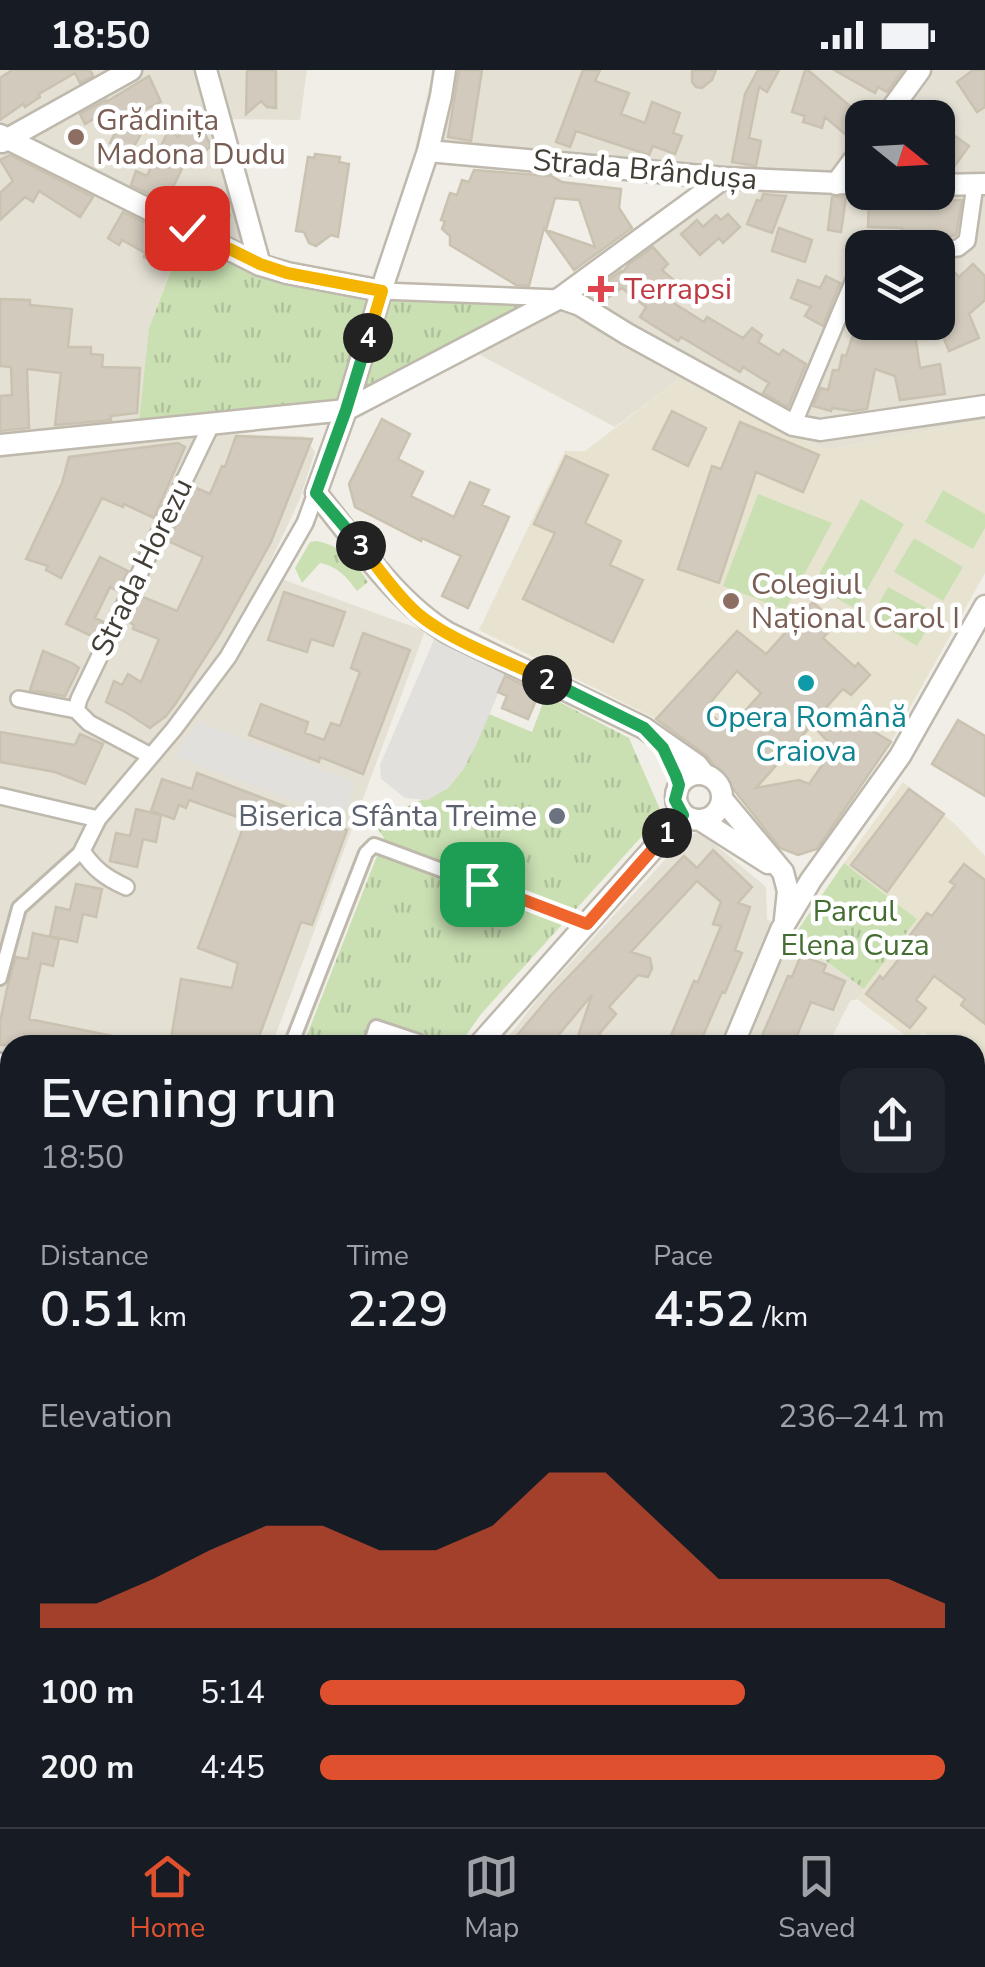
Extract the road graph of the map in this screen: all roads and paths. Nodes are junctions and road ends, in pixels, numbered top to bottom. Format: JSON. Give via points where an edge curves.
{"nodes":[{"id":1,"x":131,"y":70,"type":"edge"},
{"id":2,"x":206,"y":70,"type":"edge"},
{"id":3,"x":445,"y":70,"type":"edge"},
{"id":4,"x":920,"y":70,"type":"edge"},
{"id":5,"x":898,"y":100,"type":"edge"},
{"id":6,"x":3,"y":139,"type":"edge"},
{"id":7,"x":428,"y":151,"type":"junction"},
{"id":8,"x":845,"y":172,"type":"edge"},
{"id":9,"x":724,"y":178,"type":"junction"},
{"id":10,"x":836,"y":184,"type":"junction"},
{"id":11,"x":845,"y":184,"type":"edge"},
{"id":12,"x":980,"y":185,"type":"edge"},
{"id":13,"x":955,"y":248,"type":"edge"},
{"id":14,"x":260,"y":264,"type":"junction"},
{"id":15,"x":382,"y":291,"type":"junction"},
{"id":16,"x":560,"y":298,"type":"junction"},
{"id":17,"x":845,"y":302,"type":"edge"},
{"id":18,"x":985,"y":406,"type":"edge"},
{"id":19,"x":346,"y":410,"type":"junction"},
{"id":20,"x":211,"y":425,"type":"junction"},
{"id":21,"x":793,"y":425,"type":"junction"},
{"id":22,"x":0,"y":445,"type":"edge"},
{"id":23,"x":316,"y":493,"type":"junction"},
{"id":24,"x":985,"y":606,"type":"edge"},
{"id":25,"x":19,"y":698,"type":"dead end"},
{"id":26,"x":76,"y":710,"type":"junction"},
{"id":27,"x":644,"y":728,"type":"junction"},
{"id":28,"x":151,"y":756,"type":"junction"},
{"id":29,"x":704,"y":774,"type":"junction"},
{"id":30,"x":679,"y":785,"type":"junction"},
{"id":31,"x":0,"y":796,"type":"edge"},
{"id":32,"x":722,"y":799,"type":"junction"},
{"id":33,"x":693,"y":818,"type":"junction"},
{"id":34,"x":98,"y":819,"type":"junction"},
{"id":35,"x":82,"y":851,"type":"junction"},
{"id":36,"x":784,"y":872,"type":"junction"},
{"id":37,"x":812,"y":880,"type":"junction"},
{"id":38,"x":126,"y":887,"type":"dead end"},
{"id":39,"x":587,"y":924,"type":"junction"},
{"id":40,"x":781,"y":930,"type":"junction"},
{"id":41,"x":0,"y":978,"type":"edge"},
{"id":42,"x":295,"y":1035,"type":"edge"},
{"id":43,"x":373,"y":1035,"type":"edge"},
{"id":44,"x":400,"y":1035,"type":"edge"},
{"id":45,"x":488,"y":1035,"type":"edge"},
{"id":46,"x":737,"y":1035,"type":"edge"}],
"edges":[{"from":1,"to":6,"type":"street"},
{"from":2,"to":14,"type":"street"},
{"from":3,"to":7,"type":"street"},
{"from":4,"to":5,"type":"street"},
{"from":6,"to":14,"type":"street"},
{"from":7,"to":9,"type":"street","name":"Strada Brândușa"},
{"from":7,"to":15,"type":"street"},
{"from":8,"to":10,"type":"street"},
{"from":9,"to":10,"type":"street","name":"Strada Brândușa"},
{"from":9,"to":16,"type":"street"},
{"from":10,"to":11,"type":"street","name":"Strada Brândușa"},
{"from":12,"to":13,"type":"street","via":[[967,241]]},
{"from":14,"to":15,"type":"street"},
{"from":15,"to":16,"type":"street"},
{"from":15,"to":19,"type":"street"},
{"from":16,"to":19,"type":"street"},
{"from":16,"to":21,"type":"street"},
{"from":17,"to":21,"type":"street"},
{"from":18,"to":21,"type":"street","via":[[820,430]]},
{"from":19,"to":20,"type":"street"},
{"from":19,"to":23,"type":"street"},
{"from":20,"to":22,"type":"street"},
{"from":20,"to":26,"type":"street","name":"Strada Horezu"},
{"from":23,"to":27,"type":"street","via":[[427,620]]},
{"from":23,"to":28,"type":"street","via":[[228,657]]},
{"from":24,"to":37,"type":"street","via":[[900,756]]},
{"from":25,"to":26,"type":"street"},
{"from":26,"to":28,"type":"street"},
{"from":27,"to":29,"type":"street"},
{"from":27,"to":30,"type":"street","via":[[663,748]]},
{"from":28,"to":34,"type":"street"},
{"from":29,"to":30,"type":"street"},
{"from":29,"to":32,"type":"street","via":[[714,779]]},
{"from":30,"to":33,"type":"street","via":[[675,800]]},
{"from":31,"to":34,"type":"street"},
{"from":32,"to":33,"type":"street","via":[[716,814]]},
{"from":32,"to":36,"type":"street"},
{"from":33,"to":36,"type":"street"},
{"from":33,"to":39,"type":"street"},
{"from":34,"to":35,"type":"street"},
{"from":35,"to":38,"type":"street","via":[[106,878]]},
{"from":35,"to":41,"type":"street","via":[[18,908]]},
{"from":36,"to":37,"type":"street"},
{"from":36,"to":40,"type":"street","via":[[788,900]]},
{"from":37,"to":40,"type":"street"},
{"from":39,"to":42,"type":"street","via":[[374,845]]},
{"from":39,"to":45,"type":"street"},
{"from":40,"to":46,"type":"street"},
{"from":43,"to":44,"type":"street","via":[[376,1027]]}]}
